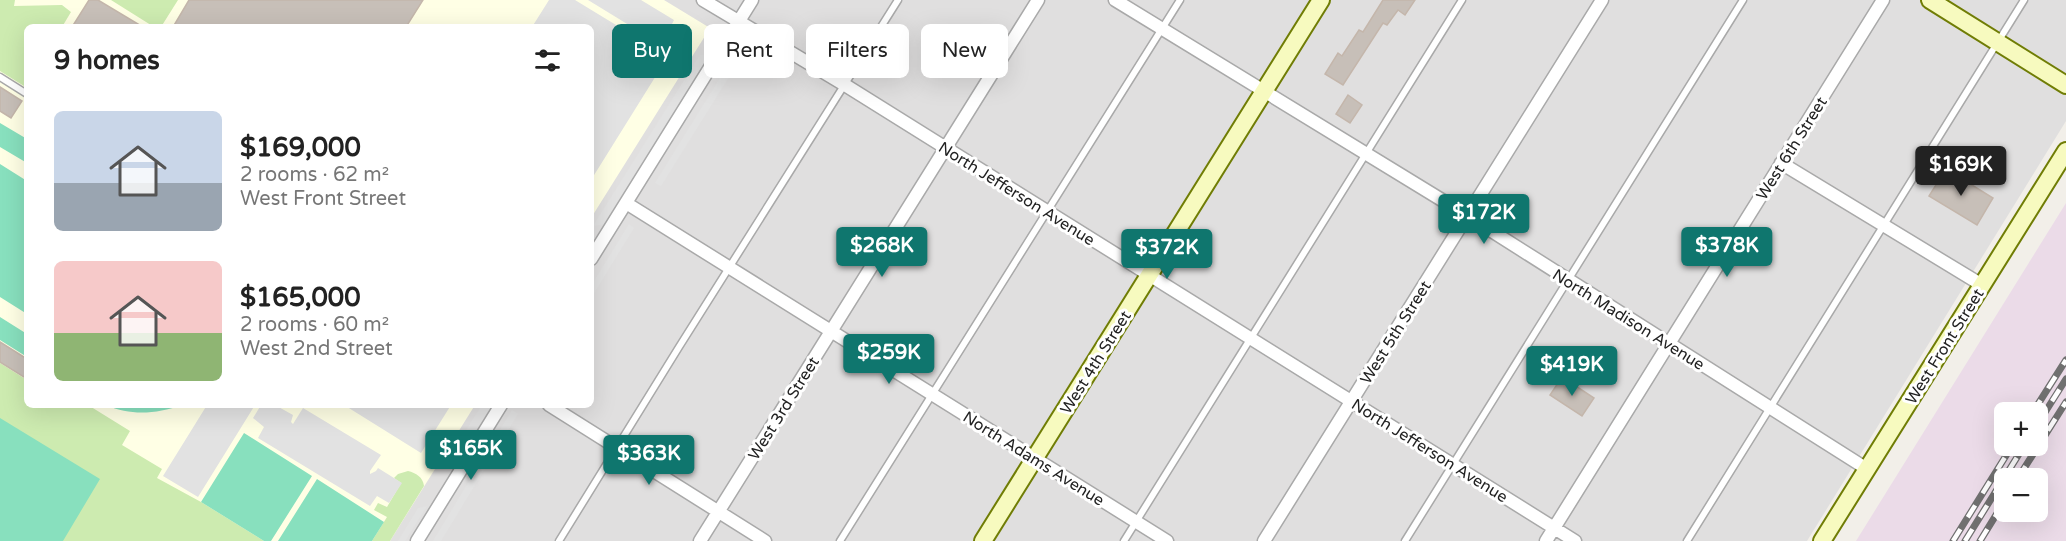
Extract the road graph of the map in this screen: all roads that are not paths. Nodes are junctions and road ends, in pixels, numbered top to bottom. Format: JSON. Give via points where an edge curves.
{"nodes":[{"id":1,"x":703,"y":0,"type":"edge"},
{"id":2,"x":752,"y":0,"type":"edge"},
{"id":3,"x":898,"y":0,"type":"edge"},
{"id":4,"x":1038,"y":0,"type":"edge"},
{"id":5,"x":1115,"y":0,"type":"edge"},
{"id":6,"x":1180,"y":0,"type":"edge"},
{"id":7,"x":1321,"y":0,"type":"edge"},
{"id":8,"x":1462,"y":0,"type":"edge"},
{"id":9,"x":1602,"y":0,"type":"edge"},
{"id":10,"x":1743,"y":0,"type":"edge"},
{"id":11,"x":1883,"y":0,"type":"edge"},
{"id":12,"x":1930,"y":0,"type":"edge"},
{"id":13,"x":2024,"y":0,"type":"edge"},
{"id":14,"x":739,"y":21,"type":"junction"},
{"id":15,"x":1161,"y":29,"type":"junction"},
{"id":16,"x":1998,"y":42,"type":"junction"},
{"id":17,"x":0,"y":77,"type":"edge"},
{"id":18,"x":845,"y":85,"type":"junction"},
{"id":19,"x":2066,"y":85,"type":"edge"},
{"id":20,"x":24,"y":92,"type":"edge"},
{"id":21,"x":1263,"y":93,"type":"junction"},
{"id":22,"x":945,"y":148,"type":"junction"},
{"id":23,"x":2066,"y":150,"type":"edge"},
{"id":24,"x":1366,"y":153,"type":"junction"},
{"id":25,"x":1782,"y":163,"type":"junction"},
{"id":26,"x":626,"y":203,"type":"junction"},
{"id":27,"x":1046,"y":212,"type":"junction"},
{"id":28,"x":1468,"y":216,"type":"junction"},
{"id":29,"x":1884,"y":225,"type":"junction"},
{"id":30,"x":594,"y":254,"type":"edge"},
{"id":31,"x":730,"y":268,"type":"junction"},
{"id":32,"x":1149,"y":276,"type":"junction"},
{"id":33,"x":1568,"y":280,"type":"junction"},
{"id":34,"x":1982,"y":285,"type":"junction"},
{"id":35,"x":831,"y":331,"type":"junction"},
{"id":36,"x":1250,"y":338,"type":"junction"},
{"id":37,"x":1669,"y":344,"type":"junction"},
{"id":38,"x":932,"y":394,"type":"junction"},
{"id":39,"x":1352,"y":402,"type":"junction"},
{"id":40,"x":499,"y":408,"type":"edge"},
{"id":41,"x":554,"y":408,"type":"edge"},
{"id":42,"x":1770,"y":408,"type":"junction"},
{"id":43,"x":617,"y":448,"type":"junction"},
{"id":44,"x":1035,"y":459,"type":"junction"},
{"id":45,"x":1453,"y":465,"type":"junction"},
{"id":46,"x":1867,"y":469,"type":"junction"},
{"id":47,"x":718,"y":512,"type":"junction"},
{"id":48,"x":1136,"y":522,"type":"junction"},
{"id":49,"x":1554,"y":528,"type":"junction"},
{"id":50,"x":417,"y":541,"type":"edge"},
{"id":51,"x":559,"y":541,"type":"edge"},
{"id":52,"x":700,"y":541,"type":"edge"},
{"id":53,"x":765,"y":541,"type":"edge"},
{"id":54,"x":840,"y":541,"type":"edge"},
{"id":55,"x":983,"y":541,"type":"edge"},
{"id":56,"x":1124,"y":541,"type":"edge"},
{"id":57,"x":1167,"y":541,"type":"edge"},
{"id":58,"x":1264,"y":541,"type":"edge"},
{"id":59,"x":1405,"y":541,"type":"edge"},
{"id":60,"x":1546,"y":541,"type":"edge"},
{"id":61,"x":1575,"y":541,"type":"edge"},
{"id":62,"x":1687,"y":541,"type":"edge"},
{"id":63,"x":1821,"y":541,"type":"edge"}],
"edges":[{"from":1,"to":14,"type":"street","name":"North Jefferson Avenue"},
{"from":2,"to":14,"type":"street"},
{"from":3,"to":18,"type":"lane"},
{"from":4,"to":22,"type":"street","name":"West 3rd Street"},
{"from":5,"to":15,"type":"street","name":"North Madison Avenue"},
{"from":6,"to":15,"type":"lane"},
{"from":7,"to":21,"type":"main road","name":"West 4th Street"},
{"from":8,"to":24,"type":"lane"},
{"from":9,"to":28,"type":"street","name":"West 5th Street"},
{"from":10,"to":33,"type":"lane"},
{"from":11,"to":25,"type":"street","name":"West 6th Street"},
{"from":12,"to":16,"type":"main road"},
{"from":13,"to":16,"type":"lane"},
{"from":14,"to":18,"type":"street","name":"North Jefferson Avenue"},
{"from":14,"to":26,"type":"street"},
{"from":15,"to":21,"type":"street","name":"North Madison Avenue"},
{"from":15,"to":27,"type":"lane"},
{"from":16,"to":19,"type":"main road"},
{"from":16,"to":29,"type":"lane"},
{"from":17,"to":20,"type":"lane"},
{"from":18,"to":22,"type":"street","name":"North Jefferson Avenue"},
{"from":18,"to":31,"type":"lane"},
{"from":21,"to":24,"type":"street","name":"North Madison Avenue"},
{"from":21,"to":32,"type":"main road","name":"West 4th Street"},
{"from":22,"to":27,"type":"street","name":"North Jefferson Avenue"},
{"from":22,"to":35,"type":"street","name":"West 3rd Street"},
{"from":23,"to":34,"type":"main road","name":"West Front Street"},
{"from":24,"to":28,"type":"street","name":"North Madison Avenue"},
{"from":24,"to":36,"type":"lane"},
{"from":25,"to":29,"type":"street"},
{"from":25,"to":37,"type":"street","name":"West 6th Street"},
{"from":26,"to":30,"type":"street"},
{"from":26,"to":31,"type":"street","name":"North Adams Avenue"},
{"from":27,"to":32,"type":"street","name":"North Jefferson Avenue"},
{"from":27,"to":38,"type":"lane"},
{"from":28,"to":33,"type":"street","name":"North Madison Avenue"},
{"from":28,"to":39,"type":"street","name":"West 5th Street"},
{"from":29,"to":34,"type":"street"},
{"from":29,"to":42,"type":"lane"},
{"from":31,"to":35,"type":"street","name":"North Adams Avenue"},
{"from":31,"to":43,"type":"lane"},
{"from":32,"to":36,"type":"street","name":"North Jefferson Avenue"},
{"from":32,"to":44,"type":"main road","name":"West 4th Street"},
{"from":33,"to":37,"type":"street","name":"North Madison Avenue"},
{"from":33,"to":45,"type":"lane"},
{"from":34,"to":46,"type":"main road","name":"West Front Street"},
{"from":35,"to":38,"type":"street","name":"North Adams Avenue"},
{"from":35,"to":47,"type":"street","name":"West 3rd Street"},
{"from":36,"to":39,"type":"street","name":"North Jefferson Avenue"},
{"from":36,"to":48,"type":"lane"},
{"from":37,"to":42,"type":"street","name":"North Madison Avenue"},
{"from":37,"to":49,"type":"street","name":"West 6th Street"},
{"from":38,"to":44,"type":"street","name":"North Adams Avenue"},
{"from":38,"to":54,"type":"lane"},
{"from":39,"to":45,"type":"street","name":"North Jefferson Avenue"},
{"from":39,"to":58,"type":"street","name":"West 5th Street"},
{"from":40,"to":50,"type":"street"},
{"from":41,"to":43,"type":"street"},
{"from":42,"to":46,"type":"street","name":"North Madison Avenue"},
{"from":42,"to":62,"type":"lane"},
{"from":43,"to":47,"type":"street"},
{"from":43,"to":51,"type":"lane"},
{"from":44,"to":48,"type":"street","name":"North Adams Avenue"},
{"from":44,"to":55,"type":"main road","name":"West 4th Street"},
{"from":45,"to":49,"type":"street","name":"North Jefferson Avenue"},
{"from":45,"to":59,"type":"lane"},
{"from":46,"to":63,"type":"main road","name":"West Front Street"},
{"from":47,"to":52,"type":"street","name":"West 3rd Street"},
{"from":47,"to":53,"type":"street"},
{"from":48,"to":56,"type":"lane"},
{"from":48,"to":57,"type":"street","name":"North Adams Avenue"},
{"from":49,"to":60,"type":"street","name":"West 6th Street"},
{"from":49,"to":61,"type":"street","name":"North Jefferson Avenue"}]}
